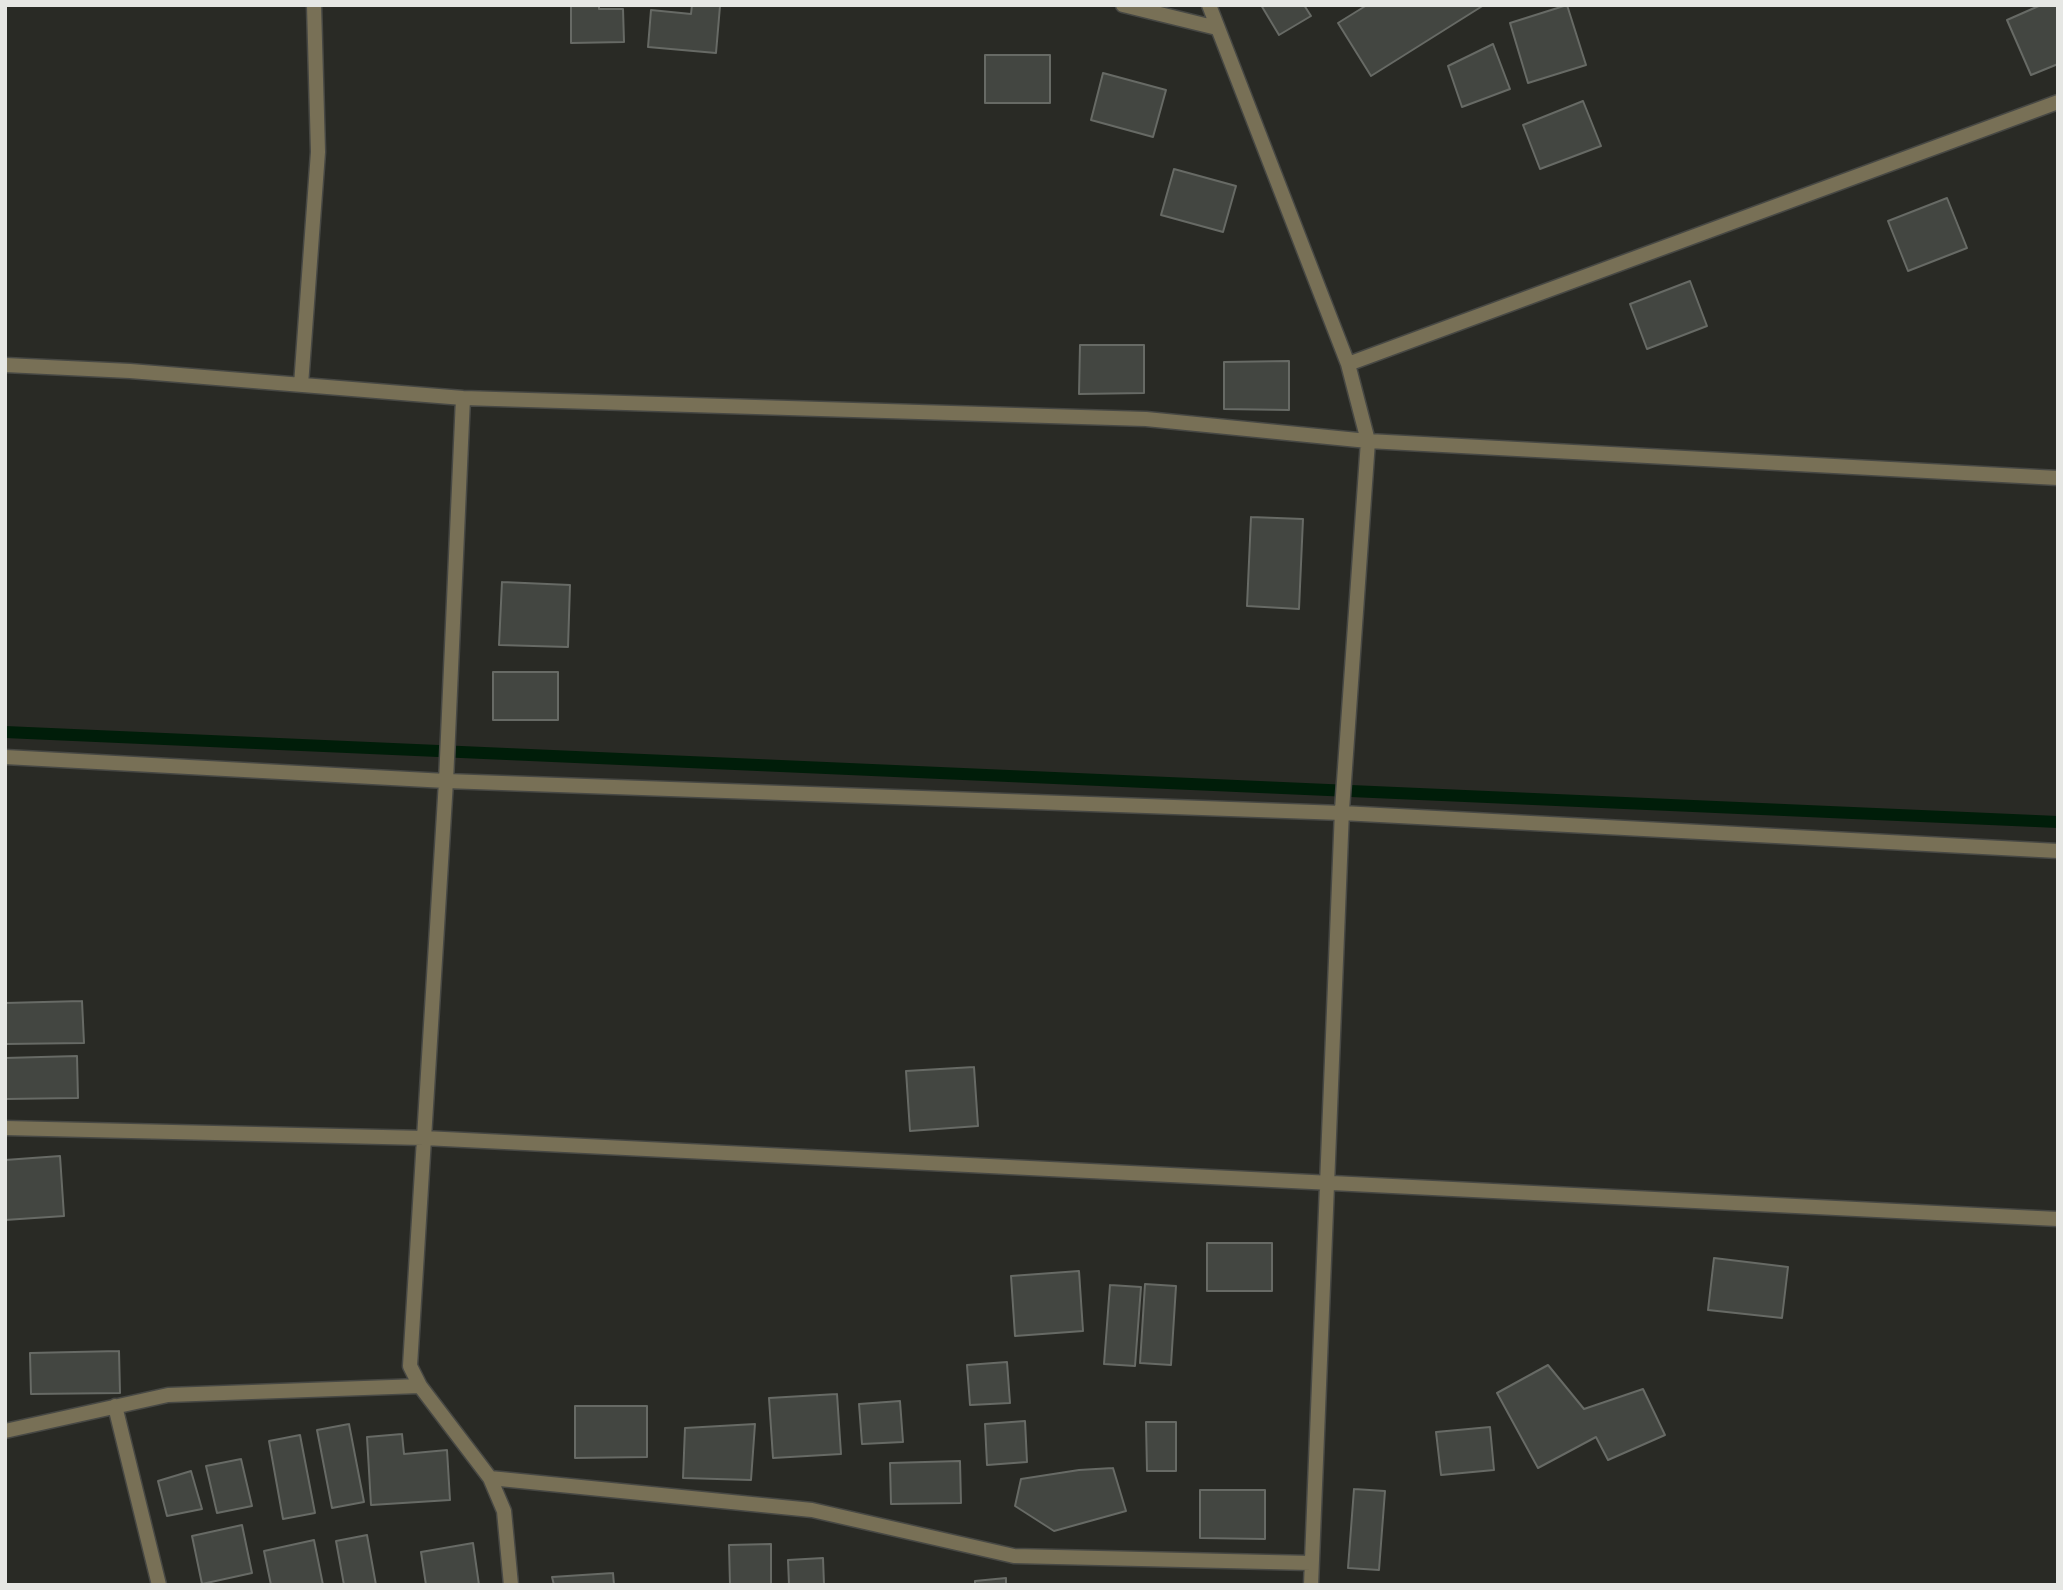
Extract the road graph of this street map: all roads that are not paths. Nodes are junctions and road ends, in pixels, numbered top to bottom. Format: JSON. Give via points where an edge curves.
{"nodes":[{"id":1,"x":314,"y":5,"type":"edge"},
{"id":2,"x":1123,"y":5,"type":"edge"},
{"id":3,"x":1209,"y":5,"type":"edge"},
{"id":4,"x":1217,"y":28,"type":"junction"},
{"id":5,"x":2058,"y":102,"type":"edge"},
{"id":6,"x":1348,"y":364,"type":"junction"},
{"id":7,"x":5,"y":365,"type":"edge"},
{"id":8,"x":301,"y":385,"type":"junction"},
{"id":9,"x":463,"y":398,"type":"junction"},
{"id":10,"x":1368,"y":441,"type":"junction"},
{"id":11,"x":2058,"y":478,"type":"edge"},
{"id":12,"x":5,"y":757,"type":"edge"},
{"id":13,"x":446,"y":781,"type":"junction"},
{"id":14,"x":1342,"y":811,"type":"junction"},
{"id":15,"x":2058,"y":850,"type":"edge"},
{"id":16,"x":5,"y":1128,"type":"edge"},
{"id":17,"x":424,"y":1138,"type":"junction"},
{"id":18,"x":1328,"y":1184,"type":"junction"},
{"id":19,"x":2058,"y":1219,"type":"edge"},
{"id":20,"x":420,"y":1386,"type":"junction"},
{"id":21,"x":116,"y":1406,"type":"junction"},
{"id":22,"x":5,"y":1431,"type":"edge"},
{"id":23,"x":490,"y":1478,"type":"junction"},
{"id":24,"x":1311,"y":1563,"type":"junction"},
{"id":25,"x":159,"y":1585,"type":"edge"},
{"id":26,"x":511,"y":1585,"type":"edge"},
{"id":27,"x":1311,"y":1585,"type":"edge"}],
"edges":[{"from":1,"to":8,"type":"street","via":[[318,152]]},
{"from":2,"to":4,"type":"street"},
{"from":3,"to":4,"type":"street"},
{"from":4,"to":6,"type":"street"},
{"from":5,"to":6,"type":"street"},
{"from":6,"to":10,"type":"street"},
{"from":7,"to":8,"type":"street"},
{"from":8,"to":9,"type":"street"},
{"from":9,"to":10,"type":"street","via":[[1146,419]]},
{"from":9,"to":13,"type":"street"},
{"from":10,"to":11,"type":"street"},
{"from":10,"to":14,"type":"street"},
{"from":12,"to":13,"type":"street"},
{"from":13,"to":14,"type":"street"},
{"from":13,"to":17,"type":"street"},
{"from":14,"to":15,"type":"street"},
{"from":14,"to":18,"type":"street"},
{"from":16,"to":17,"type":"street"},
{"from":17,"to":18,"type":"street"},
{"from":17,"to":20,"type":"street","via":[[410,1366]]},
{"from":18,"to":19,"type":"street"},
{"from":18,"to":24,"type":"street"},
{"from":20,"to":21,"type":"street","via":[[168,1395]]},
{"from":20,"to":23,"type":"street"},
{"from":21,"to":22,"type":"street"},
{"from":21,"to":25,"type":"street"},
{"from":23,"to":24,"type":"street","via":[[811,1510],[1014,1556]]},
{"from":23,"to":26,"type":"street","via":[[504,1511]]},
{"from":24,"to":27,"type":"street"}]}
